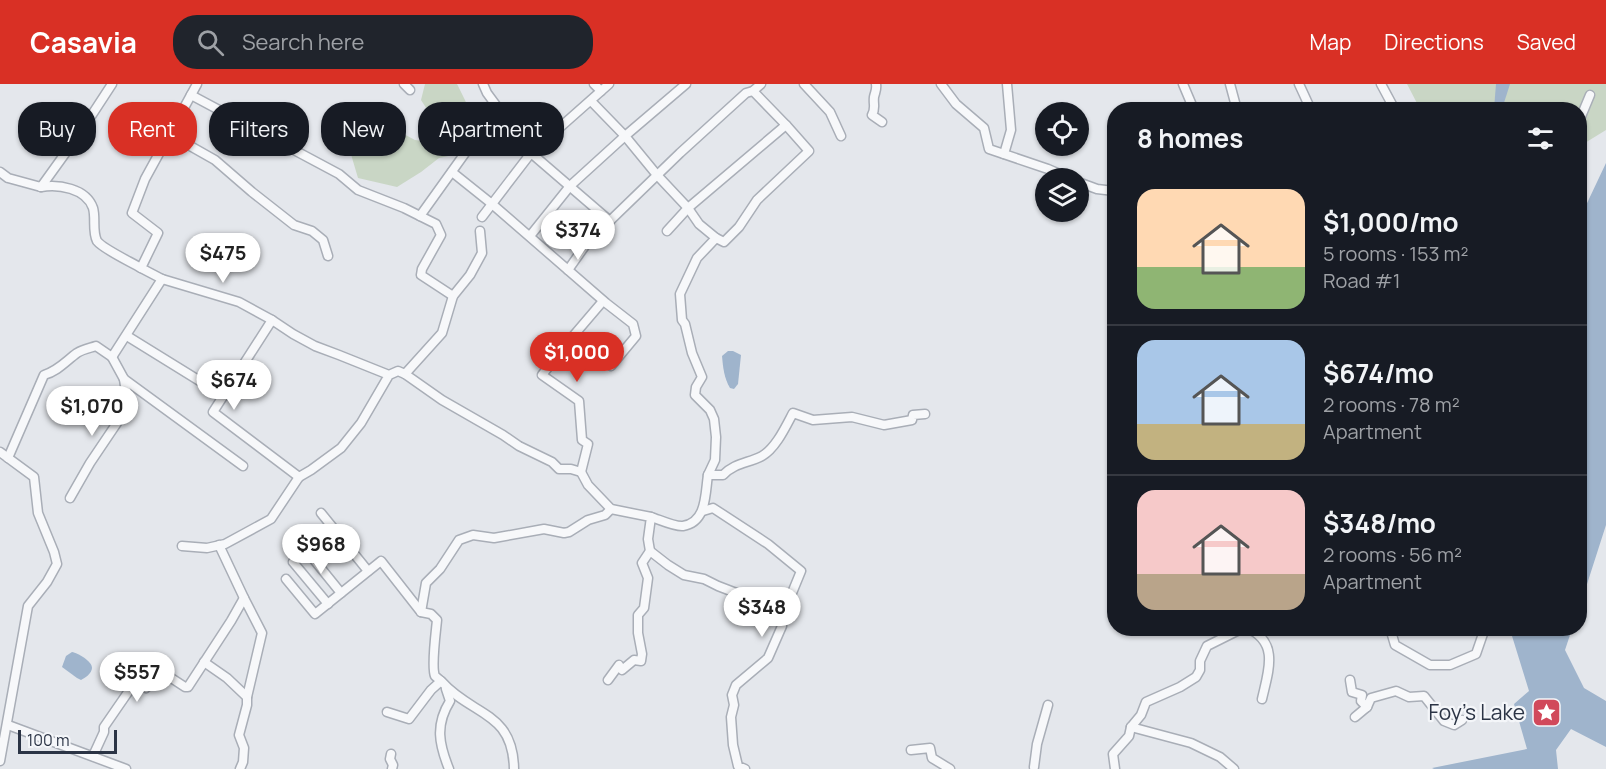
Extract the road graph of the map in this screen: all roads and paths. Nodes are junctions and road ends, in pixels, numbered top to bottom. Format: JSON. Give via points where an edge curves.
{"nodes":[{"id":1,"x":112,"y":84,"type":"edge"},
{"id":2,"x":197,"y":84,"type":"edge"},
{"id":3,"x":483,"y":84,"type":"edge"},
{"id":4,"x":594,"y":84,"type":"edge"},
{"id":5,"x":609,"y":84,"type":"edge"},
{"id":6,"x":686,"y":84,"type":"edge"},
{"id":7,"x":761,"y":84,"type":"edge"},
{"id":8,"x":804,"y":84,"type":"edge"},
{"id":9,"x":876,"y":84,"type":"edge"},
{"id":10,"x":941,"y":84,"type":"edge"},
{"id":11,"x":1007,"y":84,"type":"edge"},
{"id":12,"x":1183,"y":84,"type":"edge"},
{"id":13,"x":1230,"y":84,"type":"edge"},
{"id":14,"x":1299,"y":84,"type":"edge"},
{"id":15,"x":1381,"y":84,"type":"edge"},
{"id":16,"x":601,"y":91,"type":"junction"},
{"id":17,"x":753,"y":91,"type":"junction"},
{"id":18,"x":191,"y":95,"type":"junction"},
{"id":19,"x":1590,"y":95,"type":"dead end"},
{"id":20,"x":591,"y":101,"type":"junction"},
{"id":21,"x":187,"y":102,"type":"edge"},
{"id":22,"x":494,"y":102,"type":"edge"},
{"id":23,"x":1191,"y":102,"type":"edge"},
{"id":24,"x":1235,"y":102,"type":"edge"},
{"id":25,"x":1307,"y":102,"type":"edge"},
{"id":26,"x":1391,"y":102,"type":"edge"},
{"id":27,"x":1587,"y":102,"type":"edge"},
{"id":28,"x":882,"y":122,"type":"dead end"},
{"id":29,"x":564,"y":124,"type":"edge"},
{"id":30,"x":786,"y":125,"type":"junction"},
{"id":31,"x":625,"y":136,"type":"junction"},
{"id":32,"x":841,"y":136,"type":"dead end"},
{"id":33,"x":197,"y":150,"type":"edge"},
{"id":34,"x":1004,"y":154,"type":"junction"},
{"id":35,"x":157,"y":156,"type":"edge"},
{"id":36,"x":464,"y":156,"type":"edge"},
{"id":37,"x":529,"y":156,"type":"edge"},
{"id":38,"x":535,"y":156,"type":"edge"},
{"id":39,"x":1045,"y":168,"type":"edge"},
{"id":40,"x":0,"y":172,"type":"edge"},
{"id":41,"x":452,"y":172,"type":"junction"},
{"id":42,"x":657,"y":175,"type":"junction"},
{"id":43,"x":570,"y":186,"type":"junction"},
{"id":44,"x":1089,"y":186,"type":"edge"},
{"id":45,"x":41,"y":187,"type":"junction"},
{"id":46,"x":1107,"y":190,"type":"edge"},
{"id":47,"x":492,"y":204,"type":"junction"},
{"id":48,"x":688,"y":208,"type":"junction"},
{"id":49,"x":420,"y":216,"type":"junction"},
{"id":50,"x":482,"y":217,"type":"dead end"},
{"id":51,"x":610,"y":221,"type":"junction"},
{"id":52,"x":480,"y":231,"type":"dead end"},
{"id":53,"x":667,"y":231,"type":"dead end"},
{"id":54,"x":530,"y":237,"type":"junction"},
{"id":55,"x":716,"y":238,"type":"junction"},
{"id":56,"x":328,"y":256,"type":"dead end"},
{"id":57,"x":141,"y":268,"type":"junction"},
{"id":58,"x":568,"y":270,"type":"junction"},
{"id":59,"x":162,"y":279,"type":"junction"},
{"id":60,"x":453,"y":296,"type":"junction"},
{"id":61,"x":603,"y":301,"type":"junction"},
{"id":62,"x":272,"y":320,"type":"junction"},
{"id":63,"x":127,"y":336,"type":"junction"},
{"id":64,"x":112,"y":357,"type":"junction"},
{"id":65,"x":611,"y":366,"type":"dead end"},
{"id":66,"x":405,"y":374,"type":"junction"},
{"id":67,"x":389,"y":375,"type":"junction"},
{"id":68,"x":124,"y":379,"type":"junction"},
{"id":69,"x":224,"y":396,"type":"junction"},
{"id":70,"x":925,"y":414,"type":"dead end"},
{"id":71,"x":4,"y":455,"type":"edge"},
{"id":72,"x":243,"y":466,"type":"dead end"},
{"id":73,"x":581,"y":472,"type":"junction"},
{"id":74,"x":708,"y":475,"type":"junction"},
{"id":75,"x":298,"y":477,"type":"junction"},
{"id":76,"x":70,"y":498,"type":"dead end"},
{"id":77,"x":611,"y":509,"type":"junction"},
{"id":78,"x":703,"y":511,"type":"junction"},
{"id":79,"x":321,"y":513,"type":"dead end"},
{"id":80,"x":651,"y":517,"type":"junction"},
{"id":81,"x":298,"y":540,"type":"dead end"},
{"id":82,"x":219,"y":545,"type":"junction"},
{"id":83,"x":182,"y":546,"type":"dead end"},
{"id":84,"x":650,"y":551,"type":"junction"},
{"id":85,"x":293,"y":562,"type":"dead end"},
{"id":86,"x":368,"y":571,"type":"junction"},
{"id":87,"x":286,"y":579,"type":"dead end"},
{"id":88,"x":341,"y":593,"type":"junction"},
{"id":89,"x":244,"y":598,"type":"junction"},
{"id":90,"x":328,"y":604,"type":"junction"},
{"id":91,"x":780,"y":605,"type":"junction"},
{"id":92,"x":421,"y":612,"type":"junction"},
{"id":93,"x":1227,"y":636,"type":"edge"},
{"id":94,"x":1257,"y":636,"type":"edge"},
{"id":95,"x":1392,"y":636,"type":"edge"},
{"id":96,"x":1482,"y":636,"type":"edge"},
{"id":97,"x":204,"y":662,"type":"junction"},
{"id":98,"x":608,"y":680,"type":"dead end"},
{"id":99,"x":1350,"y":680,"type":"dead end"},
{"id":100,"x":444,"y":685,"type":"junction"},
{"id":101,"x":247,"y":696,"type":"junction"},
{"id":102,"x":1262,"y":699,"type":"dead end"},
{"id":103,"x":1048,"y":705,"type":"dead end"},
{"id":104,"x":1367,"y":707,"type":"junction"},
{"id":105,"x":387,"y":712,"type":"dead end"},
{"id":106,"x":1355,"y":717,"type":"dead end"},
{"id":107,"x":1462,"y":720,"type":"dead end"},
{"id":108,"x":8,"y":725,"type":"junction"},
{"id":109,"x":1131,"y":727,"type":"junction"},
{"id":110,"x":911,"y":750,"type":"dead end"},
{"id":111,"x":391,"y":754,"type":"dead end"},
{"id":112,"x":93,"y":756,"type":"junction"},
{"id":113,"x":0,"y":761,"type":"edge"},
{"id":114,"x":1036,"y":768,"type":"edge"},
{"id":115,"x":126,"y":769,"type":"edge"},
{"id":116,"x":240,"y":769,"type":"edge"},
{"id":117,"x":392,"y":769,"type":"edge"},
{"id":118,"x":449,"y":769,"type":"edge"},
{"id":119,"x":514,"y":769,"type":"edge"},
{"id":120,"x":745,"y":769,"type":"edge"},
{"id":121,"x":950,"y":769,"type":"edge"},
{"id":122,"x":1115,"y":769,"type":"edge"},
{"id":123,"x":1234,"y":769,"type":"edge"}],
"edges":[{"from":1,"to":45,"type":"street"},
{"from":2,"to":18,"type":"street"},
{"from":3,"to":22,"type":"street"},
{"from":4,"to":16,"type":"street"},
{"from":5,"to":16,"type":"street"},
{"from":6,"to":31,"type":"street"},
{"from":7,"to":17,"type":"street"},
{"from":8,"to":32,"type":"street","via":[[830,112]]},
{"from":9,"to":28,"type":"street","via":[[876,108],[872,115]]},
{"from":10,"to":34,"type":"street","via":[[956,104],[984,128],[989,149]]},
{"from":11,"to":34,"type":"street","via":[[1011,130]]},
{"from":12,"to":23,"type":"street"},
{"from":13,"to":24,"type":"street"},
{"from":14,"to":25,"type":"street"},
{"from":15,"to":26,"type":"street"},
{"from":16,"to":20,"type":"street"},
{"from":17,"to":30,"type":"street"},
{"from":17,"to":42,"type":"street","via":[[746,93]]},
{"from":18,"to":21,"type":"street"},
{"from":18,"to":49,"type":"street","via":[[339,174],[357,190]]},
{"from":19,"to":27,"type":"street"},
{"from":20,"to":29,"type":"street"},
{"from":20,"to":31,"type":"street"},
{"from":30,"to":48,"type":"street"},
{"from":30,"to":55,"type":"street","via":[[809,151],[757,200],[724,242]]},
{"from":31,"to":42,"type":"street"},
{"from":31,"to":43,"type":"street"},
{"from":33,"to":56,"type":"street","via":[[294,225],[312,231],[323,240]]},
{"from":34,"to":39,"type":"street"},
{"from":35,"to":57,"type":"street","via":[[132,213],[158,233]]},
{"from":36,"to":41,"type":"street"},
{"from":37,"to":47,"type":"street"},
{"from":38,"to":43,"type":"street"},
{"from":40,"to":45,"type":"street"},
{"from":41,"to":47,"type":"street"},
{"from":41,"to":49,"type":"street"},
{"from":42,"to":48,"type":"street"},
{"from":42,"to":51,"type":"street"},
{"from":43,"to":51,"type":"street"},
{"from":43,"to":54,"type":"street"},
{"from":44,"to":46,"type":"street"},
{"from":45,"to":57,"type":"street","via":[[70,187],[79,192],[93,208],[96,239]]},
{"from":47,"to":50,"type":"street"},
{"from":47,"to":54,"type":"street"},
{"from":48,"to":53,"type":"street"},
{"from":48,"to":55,"type":"street"},
{"from":49,"to":60,"type":"street","via":[[436,224],[441,235],[422,275]]},
{"from":51,"to":58,"type":"street","via":[[587,243]]},
{"from":52,"to":60,"type":"street","via":[[482,253]]},
{"from":54,"to":58,"type":"street"},
{"from":55,"to":74,"type":"street","via":[[697,258],[680,294],[682,320],[702,377],[695,395],[714,419],[715,460]]},
{"from":57,"to":59,"type":"street"},
{"from":58,"to":61,"type":"street"},
{"from":59,"to":62,"type":"street","via":[[239,302]]},
{"from":59,"to":63,"type":"street"},
{"from":60,"to":66,"type":"street","via":[[442,333]]},
{"from":61,"to":65,"type":"street","via":[[633,324],[636,336]]},
{"from":61,"to":73,"type":"street","via":[[542,375],[579,401],[582,440],[588,444]]},
{"from":62,"to":67,"type":"street","via":[[315,346]]},
{"from":62,"to":69,"type":"street"},
{"from":63,"to":64,"type":"street"},
{"from":63,"to":69,"type":"street"},
{"from":64,"to":68,"type":"street"},
{"from":64,"to":71,"type":"street","via":[[96,346],[80,351],[44,375]]},
{"from":66,"to":67,"type":"street","via":[[398,371]]},
{"from":66,"to":73,"type":"street","via":[[559,469]]},
{"from":67,"to":75,"type":"street","via":[[361,423],[340,448]]},
{"from":68,"to":72,"type":"street"},
{"from":68,"to":76,"type":"street","via":[[128,408]]},
{"from":69,"to":75,"type":"street","via":[[213,412]]},
{"from":70,"to":74,"type":"street","via":[[884,425],[852,417],[813,420],[793,413],[764,455],[729,468],[723,475]]},
{"from":71,"to":108,"type":"street","via":[[34,477],[38,513],[57,564],[28,606]]},
{"from":73,"to":77,"type":"street"},
{"from":74,"to":78,"type":"street"},
{"from":75,"to":82,"type":"street","via":[[271,519]]},
{"from":77,"to":80,"type":"street"},
{"from":77,"to":92,"type":"street","via":[[569,532],[544,529],[494,538],[473,535],[459,540],[426,583]]},
{"from":78,"to":80,"type":"street","via":[[695,521],[681,526]]},
{"from":78,"to":91,"type":"street","via":[[713,508],[736,522],[801,571],[792,593]]},
{"from":79,"to":86,"type":"street"},
{"from":80,"to":84,"type":"street"},
{"from":81,"to":88,"type":"street"},
{"from":82,"to":83,"type":"street"},
{"from":82,"to":89,"type":"street"},
{"from":84,"to":91,"type":"street","via":[[684,575]]},
{"from":84,"to":98,"type":"street","via":[[642,563],[648,578],[644,608],[638,615],[641,661],[634,660],[622,670],[619,665]]},
{"from":85,"to":90,"type":"street"},
{"from":86,"to":88,"type":"street"},
{"from":86,"to":92,"type":"street","via":[[381,561]]},
{"from":87,"to":90,"type":"street","via":[[314,614]]},
{"from":88,"to":90,"type":"street"},
{"from":89,"to":97,"type":"street"},
{"from":89,"to":101,"type":"street","via":[[262,633]]},
{"from":91,"to":120,"type":"street","via":[[782,626],[768,658],[736,685],[732,695],[733,745],[738,766]]},
{"from":92,"to":100,"type":"street","via":[[437,620],[435,676]]},
{"from":93,"to":109,"type":"street","via":[[1207,646],[1196,677],[1146,702]]},
{"from":94,"to":102,"type":"street","via":[[1268,646],[1269,668]]},
{"from":95,"to":96,"type":"street","via":[[1395,645],[1430,665],[1450,665],[1476,654]]},
{"from":97,"to":101,"type":"street"},
{"from":97,"to":112,"type":"street","via":[[186,688],[159,670],[146,688],[134,683],[104,727]]},
{"from":99,"to":104,"type":"street","via":[[1352,692],[1362,695],[1361,701]]},
{"from":100,"to":105,"type":"street","via":[[432,690],[409,719]]},
{"from":100,"to":118,"type":"street","via":[[450,701],[439,729]]},
{"from":100,"to":119,"type":"street","via":[[499,723],[508,736]]},
{"from":101,"to":116,"type":"street","via":[[239,735],[244,748]]},
{"from":103,"to":114,"type":"street","via":[[1037,744]]},
{"from":104,"to":106,"type":"street"},
{"from":104,"to":107,"type":"street","via":[[1371,698],[1396,691],[1409,697],[1424,696],[1444,721],[1454,725]]},
{"from":108,"to":112,"type":"street"},
{"from":108,"to":113,"type":"street"},
{"from":109,"to":122,"type":"street","via":[[1130,736],[1113,754]]},
{"from":109,"to":123,"type":"street","via":[[1191,743],[1220,757]]},
{"from":110,"to":121,"type":"street","via":[[930,748],[932,758]]},
{"from":111,"to":117,"type":"street"},
{"from":112,"to":115,"type":"street"}]}
